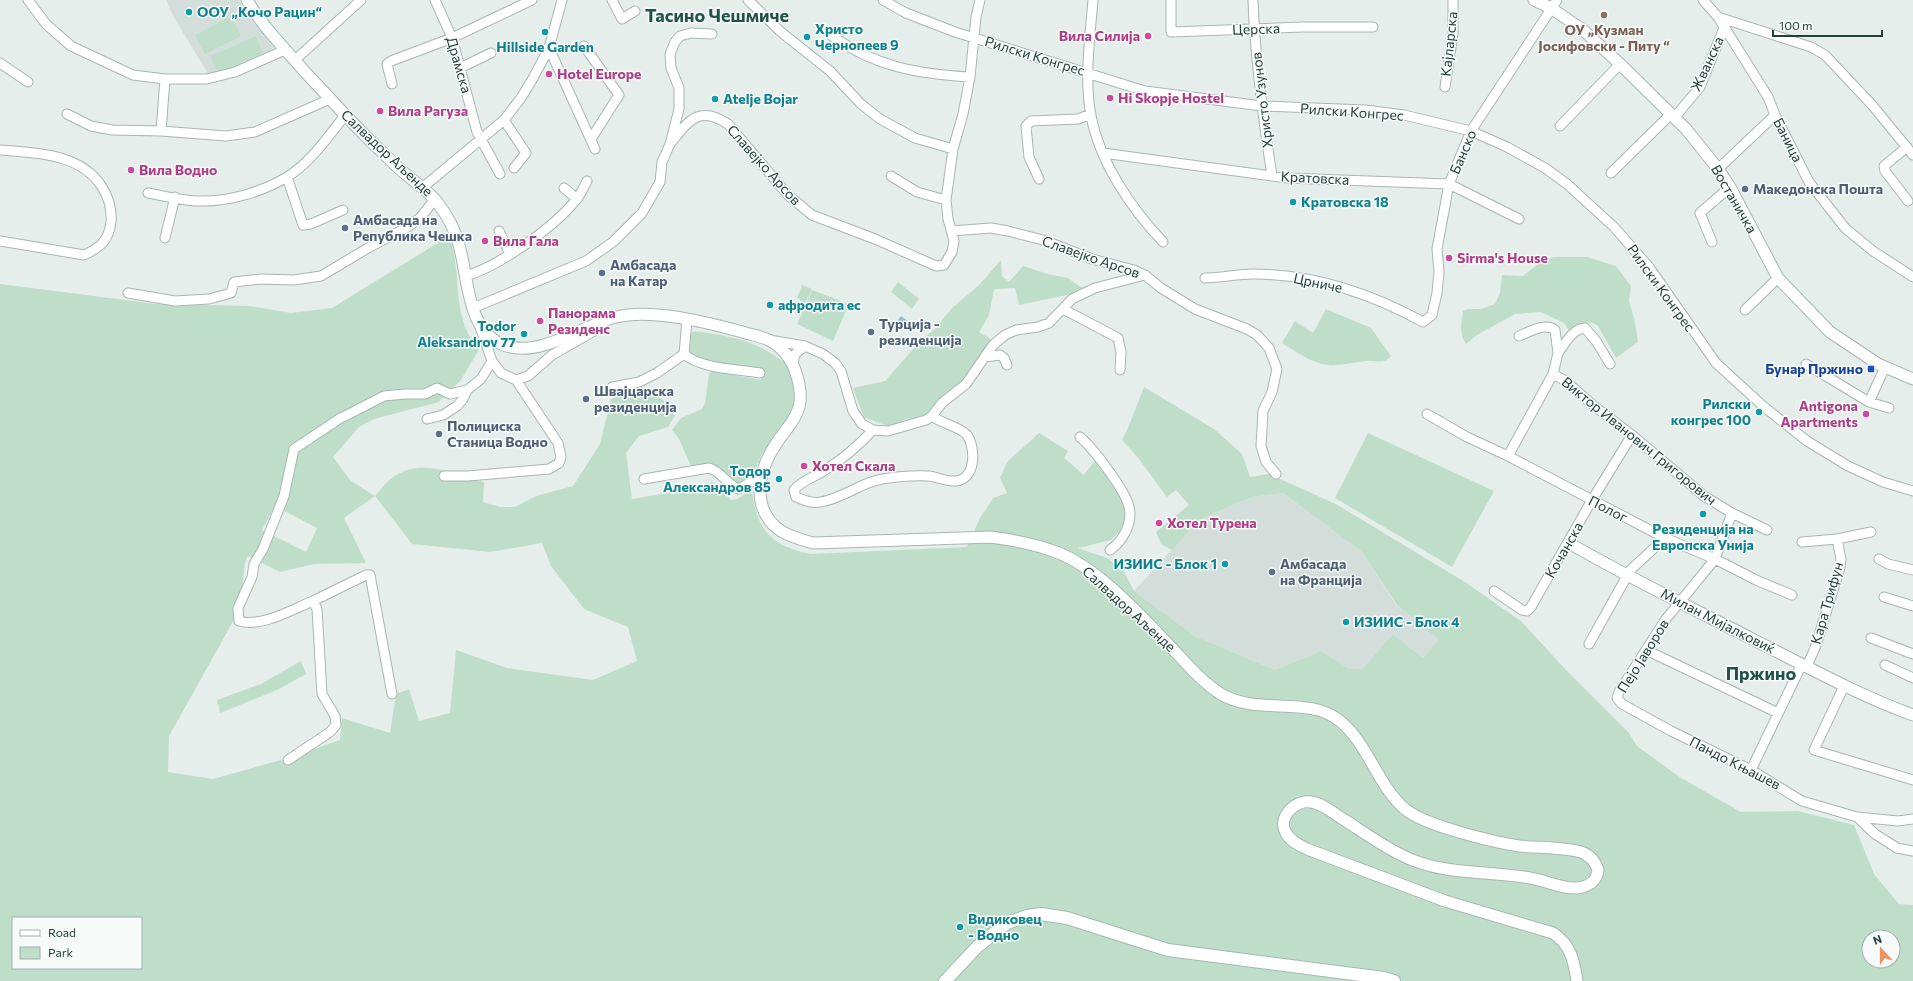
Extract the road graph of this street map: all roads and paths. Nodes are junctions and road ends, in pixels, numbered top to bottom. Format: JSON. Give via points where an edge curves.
{"nodes":[{"id":1,"x":28,"y":0,"type":"edge"},
{"id":2,"x":247,"y":0,"type":"edge"},
{"id":3,"x":361,"y":0,"type":"edge"},
{"id":4,"x":435,"y":0,"type":"edge"},
{"id":5,"x":532,"y":0,"type":"edge"},
{"id":6,"x":562,"y":0,"type":"edge"},
{"id":7,"x":612,"y":0,"type":"edge"},
{"id":8,"x":748,"y":0,"type":"edge"},
{"id":9,"x":883,"y":0,"type":"edge"},
{"id":10,"x":980,"y":0,"type":"edge"},
{"id":11,"x":1093,"y":0,"type":"edge"},
{"id":12,"x":1172,"y":0,"type":"edge"},
{"id":13,"x":1253,"y":0,"type":"edge"},
{"id":14,"x":1453,"y":0,"type":"edge"},
{"id":15,"x":1534,"y":0,"type":"edge"},
{"id":16,"x":1703,"y":0,"type":"edge"},
{"id":17,"x":1554,"y":4,"type":"edge"},
{"id":18,"x":635,"y":10,"type":"dead end"},
{"id":19,"x":1718,"y":17,"type":"junction"},
{"id":20,"x":1373,"y":27,"type":"dead end"},
{"id":21,"x":1724,"y":28,"type":"junction"},
{"id":22,"x":1254,"y":30,"type":"junction"},
{"id":23,"x":712,"y":34,"type":"dead end"},
{"id":24,"x":832,"y":36,"type":"dead end"},
{"id":25,"x":452,"y":38,"type":"junction"},
{"id":26,"x":974,"y":38,"type":"junction"},
{"id":27,"x":584,"y":46,"type":"dead end"},
{"id":28,"x":549,"y":48,"type":"junction"},
{"id":29,"x":286,"y":50,"type":"junction"},
{"id":30,"x":491,"y":53,"type":"dead end"},
{"id":31,"x":295,"y":60,"type":"junction"},
{"id":32,"x":0,"y":63,"type":"edge"},
{"id":33,"x":1620,"y":64,"type":"junction"},
{"id":34,"x":460,"y":68,"type":"junction"},
{"id":35,"x":1089,"y":72,"type":"junction"},
{"id":36,"x":970,"y":77,"type":"junction"},
{"id":37,"x":165,"y":79,"type":"junction"},
{"id":38,"x":28,"y":82,"type":"dead end"},
{"id":39,"x":392,"y":84,"type":"dead end"},
{"id":40,"x":1445,"y":87,"type":"dead end"},
{"id":41,"x":330,"y":99,"type":"junction"},
{"id":42,"x":1262,"y":106,"type":"junction"},
{"id":43,"x":67,"y":114,"type":"dead end"},
{"id":44,"x":1091,"y":114,"type":"junction"},
{"id":45,"x":345,"y":115,"type":"junction"},
{"id":46,"x":1775,"y":115,"type":"junction"},
{"id":47,"x":1673,"y":116,"type":"junction"},
{"id":48,"x":504,"y":120,"type":"junction"},
{"id":49,"x":1560,"y":126,"type":"dead end"},
{"id":50,"x":161,"y":131,"type":"junction"},
{"id":51,"x":1471,"y":131,"type":"junction"},
{"id":52,"x":482,"y":140,"type":"junction"},
{"id":53,"x":591,"y":140,"type":"junction"},
{"id":54,"x":670,"y":144,"type":"junction"},
{"id":55,"x":1906,"y":147,"type":"junction"},
{"id":56,"x":595,"y":149,"type":"dead end"},
{"id":57,"x":953,"y":149,"type":"junction"},
{"id":58,"x":0,"y":150,"type":"edge"},
{"id":59,"x":1103,"y":153,"type":"junction"},
{"id":60,"x":1913,"y":155,"type":"edge"},
{"id":61,"x":514,"y":168,"type":"dead end"},
{"id":62,"x":1718,"y":169,"type":"junction"},
{"id":63,"x":1611,"y":173,"type":"dead end"},
{"id":64,"x":500,"y":174,"type":"dead end"},
{"id":65,"x":891,"y":176,"type":"dead end"},
{"id":66,"x":1272,"y":176,"type":"junction"},
{"id":67,"x":287,"y":177,"type":"junction"},
{"id":68,"x":1039,"y":178,"type":"dead end"},
{"id":69,"x":586,"y":181,"type":"dead end"},
{"id":70,"x":1449,"y":184,"type":"junction"},
{"id":71,"x":1730,"y":187,"type":"junction"},
{"id":72,"x":422,"y":188,"type":"junction"},
{"id":73,"x":564,"y":188,"type":"dead end"},
{"id":74,"x":148,"y":193,"type":"dead end"},
{"id":75,"x":175,"y":197,"type":"junction"},
{"id":76,"x":435,"y":199,"type":"junction"},
{"id":77,"x":577,"y":199,"type":"junction"},
{"id":78,"x":946,"y":200,"type":"junction"},
{"id":79,"x":1908,"y":201,"type":"dead end"},
{"id":80,"x":343,"y":210,"type":"dead end"},
{"id":81,"x":1519,"y":219,"type":"dead end"},
{"id":82,"x":499,"y":231,"type":"dead end"},
{"id":83,"x":951,"y":231,"type":"junction"},
{"id":84,"x":165,"y":238,"type":"dead end"},
{"id":85,"x":0,"y":242,"type":"edge"},
{"id":86,"x":1163,"y":242,"type":"dead end"},
{"id":87,"x":1712,"y":242,"type":"dead end"},
{"id":88,"x":510,"y":254,"type":"junction"},
{"id":89,"x":1145,"y":275,"type":"junction"},
{"id":90,"x":466,"y":276,"type":"junction"},
{"id":91,"x":1913,"y":277,"type":"edge"},
{"id":92,"x":1205,"y":278,"type":"dead end"},
{"id":93,"x":1778,"y":278,"type":"junction"},
{"id":94,"x":128,"y":292,"type":"dead end"},
{"id":95,"x":473,"y":308,"type":"junction"},
{"id":96,"x":1063,"y":309,"type":"junction"},
{"id":97,"x":1745,"y":310,"type":"dead end"},
{"id":98,"x":687,"y":320,"type":"junction"},
{"id":99,"x":1423,"y":322,"type":"joint"},
{"id":100,"x":479,"y":323,"type":"junction"},
{"id":101,"x":594,"y":331,"type":"dead end"},
{"id":102,"x":1518,"y":336,"type":"dead end"},
{"id":103,"x":770,"y":340,"type":"junction"},
{"id":104,"x":805,"y":346,"type":"junction"},
{"id":105,"x":1558,"y":353,"type":"junction"},
{"id":106,"x":684,"y":354,"type":"junction"},
{"id":107,"x":985,"y":357,"type":"junction"},
{"id":108,"x":492,"y":361,"type":"junction"},
{"id":109,"x":793,"y":364,"type":"junction"},
{"id":110,"x":1610,"y":364,"type":"dead end"},
{"id":111,"x":1806,"y":364,"type":"dead end"},
{"id":112,"x":1007,"y":366,"type":"dead end"},
{"id":113,"x":1885,"y":367,"type":"junction"},
{"id":114,"x":1120,"y":370,"type":"dead end"},
{"id":115,"x":760,"y":373,"type":"dead end"},
{"id":116,"x":1553,"y":374,"type":"junction"},
{"id":117,"x":1913,"y":379,"type":"edge"},
{"id":118,"x":516,"y":380,"type":"junction"},
{"id":119,"x":612,"y":387,"type":"dead end"},
{"id":120,"x":466,"y":390,"type":"junction"},
{"id":121,"x":1869,"y":402,"type":"junction"},
{"id":122,"x":1889,"y":408,"type":"dead end"},
{"id":123,"x":1427,"y":414,"type":"dead end"},
{"id":124,"x":932,"y":416,"type":"junction"},
{"id":125,"x":427,"y":419,"type":"dead end"},
{"id":126,"x":873,"y":430,"type":"junction"},
{"id":127,"x":1632,"y":435,"type":"junction"},
{"id":128,"x":1080,"y":437,"type":"dead end"},
{"id":129,"x":1508,"y":456,"type":"junction"},
{"id":130,"x":1276,"y":474,"type":"dead end"},
{"id":131,"x":444,"y":476,"type":"dead end"},
{"id":132,"x":760,"y":477,"type":"junction"},
{"id":133,"x":644,"y":479,"type":"dead end"},
{"id":134,"x":1913,"y":491,"type":"edge"},
{"id":135,"x":1592,"y":500,"type":"junction"},
{"id":136,"x":1732,"y":513,"type":"junction"},
{"id":137,"x":1767,"y":530,"type":"dead end"},
{"id":138,"x":1871,"y":532,"type":"dead end"},
{"id":139,"x":1665,"y":538,"type":"junction"},
{"id":140,"x":1837,"y":539,"type":"junction"},
{"id":141,"x":1802,"y":542,"type":"dead end"},
{"id":142,"x":1568,"y":544,"type":"junction"},
{"id":143,"x":1110,"y":550,"type":"dead end"},
{"id":144,"x":1879,"y":559,"type":"dead end"},
{"id":145,"x":1715,"y":560,"type":"junction"},
{"id":146,"x":1913,"y":570,"type":"edge"},
{"id":147,"x":1626,"y":576,"type":"junction"},
{"id":148,"x":1494,"y":591,"type":"dead end"},
{"id":149,"x":1792,"y":595,"type":"dead end"},
{"id":150,"x":1884,"y":598,"type":"dead end"},
{"id":151,"x":313,"y":601,"type":"junction"},
{"id":152,"x":1680,"y":602,"type":"junction"},
{"id":153,"x":1913,"y":606,"type":"edge"},
{"id":154,"x":1871,"y":638,"type":"dead end"},
{"id":155,"x":1589,"y":644,"type":"dead end"},
{"id":156,"x":1646,"y":650,"type":"junction"},
{"id":157,"x":1913,"y":654,"type":"edge"},
{"id":158,"x":1804,"y":665,"type":"junction"},
{"id":159,"x":1885,"y":665,"type":"dead end"},
{"id":160,"x":1913,"y":678,"type":"edge"},
{"id":161,"x":1844,"y":686,"type":"junction"},
{"id":162,"x":392,"y":694,"type":"dead end"},
{"id":163,"x":1617,"y":698,"type":"joint"},
{"id":164,"x":1778,"y":713,"type":"junction"},
{"id":165,"x":1913,"y":715,"type":"edge"},
{"id":166,"x":288,"y":760,"type":"dead end"},
{"id":167,"x":1751,"y":770,"type":"junction"},
{"id":168,"x":1913,"y":780,"type":"edge"},
{"id":169,"x":1857,"y":817,"type":"junction"},
{"id":170,"x":1913,"y":818,"type":"edge"},
{"id":171,"x":1913,"y":851,"type":"edge"},
{"id":172,"x":946,"y":981,"type":"edge"},
{"id":173,"x":1394,"y":981,"type":"edge"},
{"id":174,"x":1577,"y":981,"type":"edge"}],
"edges":[{"from":1,"to":37,"type":"street","via":[[46,24],[71,46],[133,75]]},
{"from":2,"to":29,"type":"street","name":"Салвадор Аљенде"},
{"from":3,"to":31,"type":"street"},
{"from":4,"to":25,"type":"street","name":"Драмска"},
{"from":5,"to":25,"type":"street"},
{"from":6,"to":28,"type":"street"},
{"from":7,"to":18,"type":"street","via":[[622,19]]},
{"from":8,"to":57,"type":"street","via":[[781,32],[830,70],[861,104],[880,119],[915,138]]},
{"from":9,"to":26,"type":"street","name":"Рилски Конгрес","via":[[906,12]]},
{"from":10,"to":26,"type":"street","name":"Славејко Арсов"},
{"from":11,"to":35,"type":"street"},
{"from":12,"to":22,"type":"street","name":"Церска","via":[[1171,32]]},
{"from":13,"to":22,"type":"street","name":"Христо Узунов"},
{"from":14,"to":40,"type":"street","name":"Кајларска","via":[[1453,34]]},
{"from":15,"to":17,"type":"street","name":"Востаничка"},
{"from":16,"to":19,"type":"street","name":"Баница"},
{"from":17,"to":33,"type":"street","name":"Востаничка"},
{"from":17,"to":51,"type":"street","name":"Банско"},
{"from":19,"to":21,"type":"street","name":"Баница"},
{"from":19,"to":55,"type":"street","via":[[1811,47],[1826,55],[1873,106]]},
{"from":20,"to":22,"type":"street","name":"Церска"},
{"from":21,"to":46,"type":"street","name":"Баница","via":[[1756,76]]},
{"from":21,"to":47,"type":"street","name":"Жванска","via":[[1700,86]]},
{"from":22,"to":42,"type":"street","name":"Христо Узунов"},
{"from":23,"to":54,"type":"street","name":"Славејко Арсов","via":[[691,33],[680,36],[670,54],[671,68],[680,97]]},
{"from":24,"to":36,"type":"street","via":[[858,53],[878,61],[911,70]]},
{"from":25,"to":34,"type":"street","name":"Драмска"},
{"from":25,"to":39,"type":"street","via":[[387,64]]},
{"from":26,"to":35,"type":"street","name":"Рилски Конгрес"},
{"from":26,"to":36,"type":"street","name":"Славејко Арсов"},
{"from":27,"to":53,"type":"street","via":[[619,96]]},
{"from":28,"to":48,"type":"street","via":[[532,80]]},
{"from":28,"to":53,"type":"street"},
{"from":29,"to":31,"type":"street","name":"Салвадор Аљенде"},
{"from":29,"to":37,"type":"street","via":[[235,72],[207,79]]},
{"from":30,"to":34,"type":"street"},
{"from":31,"to":41,"type":"street","name":"Салвадор Аљенде"},
{"from":32,"to":38,"type":"street"},
{"from":33,"to":47,"type":"street","name":"Востаничка"},
{"from":33,"to":49,"type":"street"},
{"from":34,"to":52,"type":"street","name":"Драмска","via":[[477,132]]},
{"from":35,"to":42,"type":"street","name":"Рилски Конгрес","via":[[1145,91]]},
{"from":35,"to":44,"type":"street"},
{"from":36,"to":57,"type":"street","name":"Славејко Арсов"},
{"from":37,"to":50,"type":"street"},
{"from":41,"to":45,"type":"street","name":"Салвадор Аљенде"},
{"from":41,"to":50,"type":"street","via":[[255,132],[226,136]]},
{"from":42,"to":51,"type":"street","name":"Рилски Конгрес","via":[[1365,110],[1404,115]]},
{"from":42,"to":66,"type":"street","name":"Христо Узунов"},
{"from":43,"to":50,"type":"street","via":[[91,126],[112,130]]},
{"from":44,"to":59,"type":"street"},
{"from":44,"to":68,"type":"street","via":[[1078,119],[1028,123],[1026,126],[1029,157]]},
{"from":45,"to":67,"type":"street","via":[[304,164]]},
{"from":45,"to":72,"type":"street","name":"Салвадор Аљенде"},
{"from":46,"to":62,"type":"street"},
{"from":46,"to":91,"type":"street","name":"Баница","via":[[1809,182],[1845,228],[1873,251]]},
{"from":47,"to":62,"type":"street","name":"Востаничка"},
{"from":47,"to":63,"type":"street","name":"Жванска"},
{"from":48,"to":52,"type":"street"},
{"from":48,"to":61,"type":"street","via":[[526,153]]},
{"from":51,"to":70,"type":"street","name":"Банско"},
{"from":51,"to":134,"type":"street","name":"Рилски Конгрес","via":[[1545,168],[1598,212],[1646,262],[1716,363],[1763,406],[1807,441],[1848,466],[1883,482]]},
{"from":52,"to":64,"type":"street","name":"Драмска"},
{"from":52,"to":72,"type":"street"},
{"from":53,"to":56,"type":"street"},
{"from":54,"to":83,"type":"street","name":"Славејко Арсов","via":[[690,121],[701,114],[712,115],[728,124],[788,194],[812,215],[936,266],[944,265],[952,252],[954,241]]},
{"from":54,"to":95,"type":"street","name":"Славејко Арсов","via":[[662,162],[660,182],[650,202],[638,218],[613,242],[586,261]]},
{"from":55,"to":60,"type":"street"},
{"from":55,"to":79,"type":"street","via":[[1884,166],[1885,171]]},
{"from":57,"to":78,"type":"street","name":"Славејко Арсов"},
{"from":58,"to":85,"type":"street","via":[[42,154],[66,160],[86,169],[100,183],[107,195],[111,217],[109,234],[105,241],[97,250],[84,255]]},
{"from":59,"to":66,"type":"street","name":"Кратовска"},
{"from":59,"to":86,"type":"street","via":[[1114,177],[1148,226]]},
{"from":62,"to":71,"type":"street","name":"Востаничка"},
{"from":65,"to":78,"type":"street","via":[[917,192]]},
{"from":66,"to":70,"type":"street","name":"Кратовска"},
{"from":67,"to":75,"type":"street","via":[[264,188],[235,197],[199,201]]},
{"from":67,"to":80,"type":"street","via":[[303,225]]},
{"from":69,"to":77,"type":"street"},
{"from":70,"to":81,"type":"street","name":"Кратовска"},
{"from":70,"to":99,"type":"street","name":"Банско","via":[[1437,248],[1437,293],[1432,315]]},
{"from":71,"to":87,"type":"street","via":[[1700,213]]},
{"from":71,"to":93,"type":"street","name":"Востаничка"},
{"from":72,"to":76,"type":"street","name":"Салвадор Аљенде"},
{"from":73,"to":77,"type":"street"},
{"from":74,"to":75,"type":"street"},
{"from":75,"to":84,"type":"street"},
{"from":76,"to":90,"type":"street","name":"Салвадор Аљенде","via":[[457,237]]},
{"from":76,"to":94,"type":"street","via":[[420,218],[406,228],[321,276],[294,280],[262,279],[234,282],[231,293],[209,299],[175,300]]},
{"from":77,"to":88,"type":"street","via":[[542,231]]},
{"from":78,"to":83,"type":"street","name":"Славејко Арсов"},
{"from":82,"to":88,"type":"street"},
{"from":83,"to":89,"type":"street","name":"Славејко Арсов","via":[[991,228],[1008,231],[1043,240],[1092,259]]},
{"from":88,"to":90,"type":"street"},
{"from":89,"to":96,"type":"street","via":[[1095,288],[1072,299]]},
{"from":89,"to":130,"type":"street","name":"Славејко Арсов","via":[[1195,309],[1247,329],[1265,341],[1277,369],[1272,392],[1263,411],[1261,446],[1266,462]]},
{"from":90,"to":95,"type":"street","name":"Салвадор Аљенде"},
{"from":92,"to":99,"type":"street","name":"Црниче","via":[[1269,274],[1329,283],[1399,308]]},
{"from":93,"to":97,"type":"street"},
{"from":93,"to":113,"type":"street","name":"Востаничка","via":[[1833,335]]},
{"from":95,"to":100,"type":"street","name":"Салвадор Аљенде"},
{"from":96,"to":107,"type":"street","via":[[1049,323],[1005,335],[993,345]]},
{"from":96,"to":114,"type":"street","via":[[1118,338],[1121,352]]},
{"from":98,"to":100,"type":"street","name":"Салвадор Аљенде","via":[[646,314],[624,315],[604,320],[542,346],[522,349],[496,342],[487,335]]},
{"from":98,"to":103,"type":"street","name":"Салвадор Аљенде"},
{"from":98,"to":106,"type":"street"},
{"from":100,"to":108,"type":"street"},
{"from":101,"to":118,"type":"street","via":[[552,355],[528,376]]},
{"from":102,"to":105,"type":"street","name":"Виктор Иванович Григорович","via":[[1544,327],[1553,328],[1557,334]]},
{"from":103,"to":104,"type":"street"},
{"from":103,"to":109,"type":"street","name":"Салвадор Аљенде"},
{"from":104,"to":109,"type":"street","via":[[795,354]]},
{"from":104,"to":126,"type":"street","via":[[835,363],[841,371],[853,411],[862,424]]},
{"from":105,"to":110,"type":"street","name":"Виктор Иванович Григорович","via":[[1570,337],[1585,328]]},
{"from":105,"to":116,"type":"street","name":"Виктор Иванович Григорович"},
{"from":106,"to":115,"type":"street","via":[[691,361]]},
{"from":106,"to":119,"type":"street","via":[[639,382]]},
{"from":107,"to":112,"type":"street","via":[[1000,355]]},
{"from":107,"to":124,"type":"street","via":[[966,384],[942,403]]},
{"from":108,"to":118,"type":"street","via":[[501,373]]},
{"from":108,"to":120,"type":"street","via":[[481,379]]},
{"from":109,"to":132,"type":"street","name":"Салвадор Аљенде","via":[[800,391],[800,404],[792,421],[766,459]]},
{"from":111,"to":121,"type":"street"},
{"from":113,"to":117,"type":"street","name":"Востаничка"},
{"from":113,"to":121,"type":"street"},
{"from":116,"to":127,"type":"street","name":"Виктор Иванович Григорович"},
{"from":116,"to":129,"type":"street","name":"Виктор Иванович Григорович"},
{"from":118,"to":131,"type":"street","via":[[558,443],[561,457],[559,463],[549,469]]},
{"from":120,"to":125,"type":"street","via":[[457,406],[443,415]]},
{"from":120,"to":151,"type":"street","via":[[450,394],[437,388],[425,394],[384,396],[339,419],[294,449],[284,496],[263,549],[254,564],[252,577],[238,608],[238,618],[247,624],[262,621]]},
{"from":121,"to":122,"type":"street"},
{"from":123,"to":129,"type":"street","name":"Полог","via":[[1467,437]]},
{"from":124,"to":126,"type":"street","via":[[888,430]]},
{"from":124,"to":126,"type":"street","via":[[959,430],[969,441],[973,450],[972,466],[962,479],[956,481],[928,476],[872,482],[819,503],[796,497],[794,490],[798,484],[826,470],[862,442]]},
{"from":127,"to":135,"type":"street","name":"Кочанска"},
{"from":127,"to":136,"type":"street","name":"Виктор Иванович Григорович","via":[[1704,496]]},
{"from":128,"to":143,"type":"street","via":[[1110,473],[1129,506],[1127,529],[1121,540]]},
{"from":129,"to":135,"type":"street","name":"Полог"},
{"from":132,"to":133,"type":"street","via":[[739,489],[714,469],[709,468]]},
{"from":132,"to":174,"type":"street","name":"Салвадор Аљенде","via":[[761,499],[771,522],[790,536],[813,543],[992,537],[1056,552],[1090,570],[1206,683],[1221,694],[1254,706],[1296,708],[1326,713],[1340,721],[1352,732],[1389,791],[1414,816],[1503,842],[1581,852],[1594,860],[1598,870],[1595,880],[1585,886],[1569,888],[1532,878],[1456,870],[1412,860],[1329,809],[1310,801],[1297,804],[1288,813],[1284,826],[1288,837],[1307,849],[1406,888],[1553,933],[1563,940],[1569,949]]},
{"from":135,"to":139,"type":"street","name":"Полог"},
{"from":135,"to":142,"type":"street","name":"Кочанска"},
{"from":136,"to":137,"type":"street","name":"Виктор Иванович Григорович"},
{"from":136,"to":145,"type":"street","name":"Пејо Јаворов"},
{"from":138,"to":140,"type":"street","name":"Кара Трифун"},
{"from":139,"to":145,"type":"street","name":"Полог"},
{"from":139,"to":147,"type":"street"},
{"from":140,"to":141,"type":"street","name":"Кара Трифун"},
{"from":140,"to":158,"type":"street","name":"Кара Трифун","via":[[1840,568],[1815,648]]},
{"from":142,"to":147,"type":"street","name":"Милан Мијалковиќ"},
{"from":142,"to":148,"type":"street","name":"Кочанска","via":[[1527,610],[1522,610]]},
{"from":144,"to":146,"type":"street"},
{"from":145,"to":149,"type":"street","name":"Полог"},
{"from":145,"to":152,"type":"street","name":"Пејо Јаворов"},
{"from":147,"to":152,"type":"street","name":"Милан Мијалковиќ"},
{"from":147,"to":155,"type":"street"},
{"from":150,"to":153,"type":"street"},
{"from":151,"to":162,"type":"street","via":[[370,575]]},
{"from":151,"to":166,"type":"street","via":[[317,609],[322,694],[335,716],[336,725],[330,732]]},
{"from":152,"to":156,"type":"street","name":"Пејо Јаворов"},
{"from":152,"to":158,"type":"street","name":"Милан Мијалковиќ"},
{"from":154,"to":157,"type":"street"},
{"from":156,"to":163,"type":"street","name":"Пејо Јаворов"},
{"from":156,"to":164,"type":"street"},
{"from":158,"to":161,"type":"street","name":"Милан Мијалковиќ"},
{"from":158,"to":164,"type":"street","name":"Кара Трифун"},
{"from":159,"to":160,"type":"street"},
{"from":161,"to":165,"type":"street","name":"Милан Мијалковиќ"},
{"from":161,"to":168,"type":"street","via":[[1814,750]]},
{"from":163,"to":167,"type":"street","name":"Пандо Књашев","via":[[1622,704],[1671,731]]},
{"from":164,"to":167,"type":"street","name":"Кара Трифун"},
{"from":167,"to":169,"type":"street","name":"Пандо Књашев","via":[[1802,801]]},
{"from":169,"to":170,"type":"street","name":"Пандо Књашев","via":[[1898,821]]},
{"from":169,"to":171,"type":"street","name":"Пандо Књашев","via":[[1875,834],[1897,848]]},
{"from":172,"to":173,"type":"main road","via":[[977,947],[1007,923],[1041,914],[1067,918],[1168,950]]}]}
